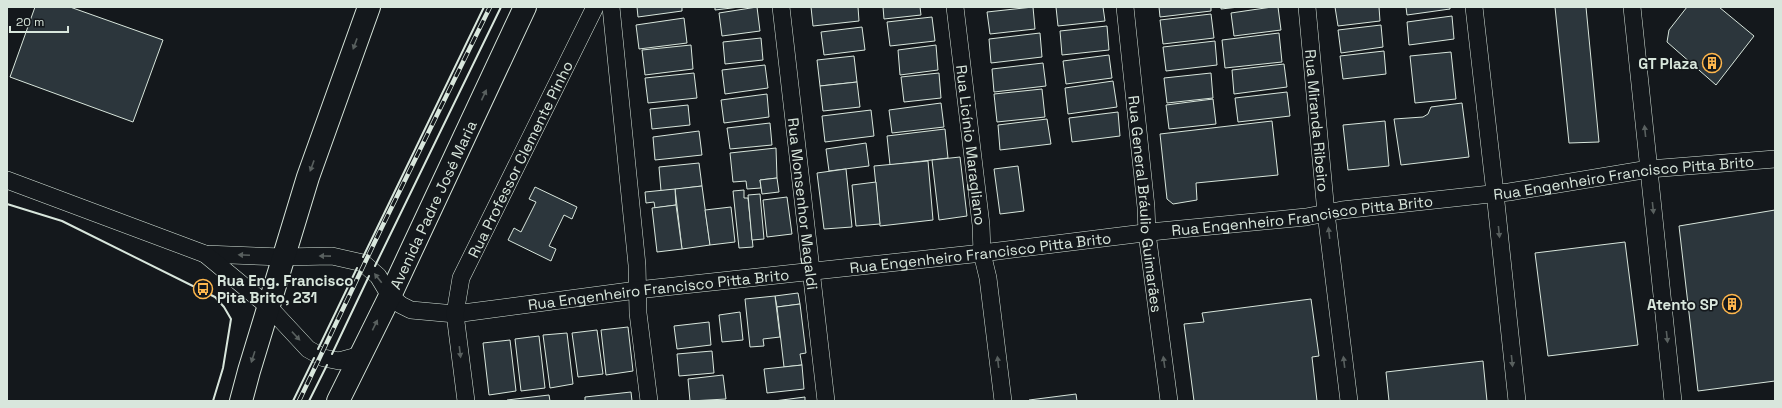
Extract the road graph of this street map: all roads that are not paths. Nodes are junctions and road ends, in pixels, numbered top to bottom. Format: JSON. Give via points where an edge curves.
{"nodes":[{"id":1,"x":369,"y":7,"type":"edge"},
{"id":2,"x":525,"y":7,"type":"edge"},
{"id":3,"x":595,"y":7,"type":"edge"},
{"id":4,"x":611,"y":7,"type":"edge"},
{"id":5,"x":781,"y":7,"type":"edge"},
{"id":6,"x":955,"y":7,"type":"edge"},
{"id":7,"x":1125,"y":7,"type":"edge"},
{"id":8,"x":1307,"y":7,"type":"edge"},
{"id":9,"x":1474,"y":7,"type":"edge"},
{"id":10,"x":1632,"y":7,"type":"edge"},
{"id":11,"x":1775,"y":159,"type":"edge"},
{"id":12,"x":1649,"y":169,"type":"junction"},
{"id":13,"x":7,"y":180,"type":"edge"},
{"id":14,"x":1495,"y":193,"type":"junction"},
{"id":15,"x":1326,"y":213,"type":"junction"},
{"id":16,"x":1147,"y":233,"type":"junction"},
{"id":17,"x":982,"y":253,"type":"junction"},
{"id":18,"x":205,"y":254,"type":"junction"},
{"id":19,"x":283,"y":257,"type":"junction"},
{"id":20,"x":811,"y":271,"type":"junction"},
{"id":21,"x":637,"y":290,"type":"junction"},
{"id":22,"x":390,"y":296,"type":"junction"},
{"id":23,"x":270,"y":307,"type":"junction"},
{"id":24,"x":455,"y":314,"type":"junction"},
{"id":25,"x":361,"y":355,"type":"junction"},
{"id":26,"x":241,"y":401,"type":"edge"},
{"id":27,"x":338,"y":401,"type":"edge"},
{"id":28,"x":466,"y":401,"type":"edge"},
{"id":29,"x":649,"y":401,"type":"edge"},
{"id":30,"x":826,"y":401,"type":"edge"},
{"id":31,"x":1004,"y":401,"type":"edge"},
{"id":32,"x":1169,"y":401,"type":"edge"},
{"id":33,"x":1349,"y":401,"type":"edge"},
{"id":34,"x":1516,"y":401,"type":"edge"},
{"id":35,"x":1673,"y":401,"type":"edge"}],
"edges":[{"from":1,"to":19,"type":"main road","one_way":true,"via":[[308,176]]},
{"from":22,"to":2,"type":"main road","name":"Avenida Padre José Maria","one_way":true},
{"from":3,"to":24,"type":"street","name":"Rua Professor Clemente Pinho","via":[[461,278]]},
{"from":4,"to":21,"type":"street","via":[[637,265]]},
{"from":5,"to":20,"type":"street","name":"Rua Monsenhor Magaldi"},
{"from":6,"to":17,"type":"street","name":"Rua Licínio Maragliano","via":[[981,225]]},
{"from":7,"to":16,"type":"street","name":"Rua General Bráulio Guimarães"},
{"from":8,"to":15,"type":"street","name":"Rua Miranda Ribeiro"},
{"from":9,"to":14,"type":"street"},
{"from":12,"to":10,"type":"street","one_way":true},
{"from":11,"to":12,"type":"street","name":"Rua Engenheiro Francisco Pitta Brito"},
{"from":12,"to":14,"type":"street","name":"Rua Engenheiro Francisco Pitta Brito"},
{"from":12,"to":35,"type":"street","one_way":true},
{"from":13,"to":18,"type":"street","name":"Rua Engenheiro Francisco Pitta Brito"},
{"from":14,"to":15,"type":"street","name":"Rua Engenheiro Francisco Pitta Brito"},
{"from":14,"to":34,"type":"street","one_way":true},
{"from":15,"to":16,"type":"street","name":"Rua Engenheiro Francisco Pitta Brito"},
{"from":33,"to":15,"type":"street","name":"Rua Miranda Ribeiro","one_way":true},
{"from":16,"to":17,"type":"street","name":"Rua Engenheiro Francisco Pitta Brito"},
{"from":32,"to":16,"type":"street","name":"Rua General Bráulio Guimarães","one_way":true},
{"from":17,"to":20,"type":"street","name":"Rua Engenheiro Francisco Pitta Brito"},
{"from":31,"to":17,"type":"street","name":"Rua Licínio Maragliano","one_way":true,"via":[[988,278]]},
{"from":19,"to":18,"type":"street","name":"Rua Engenheiro Francisco Pitta Brito","one_way":true},
{"from":18,"to":23,"type":"street","name":"Rua Engenheiro Francisco Pitta Brito"},
{"from":22,"to":19,"type":"street","name":"Rua Engenheiro Francisco Pitta Brito","one_way":true,"via":[[378,276],[363,263],[332,256]]},
{"from":19,"to":23,"type":"main road"},
{"from":20,"to":21,"type":"street","name":"Rua Engenheiro Francisco Pitta Brito"},
{"from":20,"to":30,"type":"street","name":"Rua Monsenhor Magaldi"},
{"from":21,"to":24,"type":"street","name":"Rua Engenheiro Francisco Pitta Brito"},
{"from":21,"to":29,"type":"street"},
{"from":22,"to":24,"type":"street","name":"Rua Engenheiro Francisco Pitta Brito","via":[[411,310]]},
{"from":25,"to":22,"type":"main road","name":"Avenida Padre José Maria","one_way":true},
{"from":23,"to":25,"type":"street","name":"Rua Engenheiro Francisco Pitta Brito","one_way":true,"via":[[308,349],[324,358],[339,361]]},
{"from":23,"to":26,"type":"main road","one_way":true},
{"from":24,"to":28,"type":"street","name":"Rua Professor Clemente Pinho","one_way":true},
{"from":25,"to":27,"type":"main road","name":"Avenida Padre José Maria"}]}
